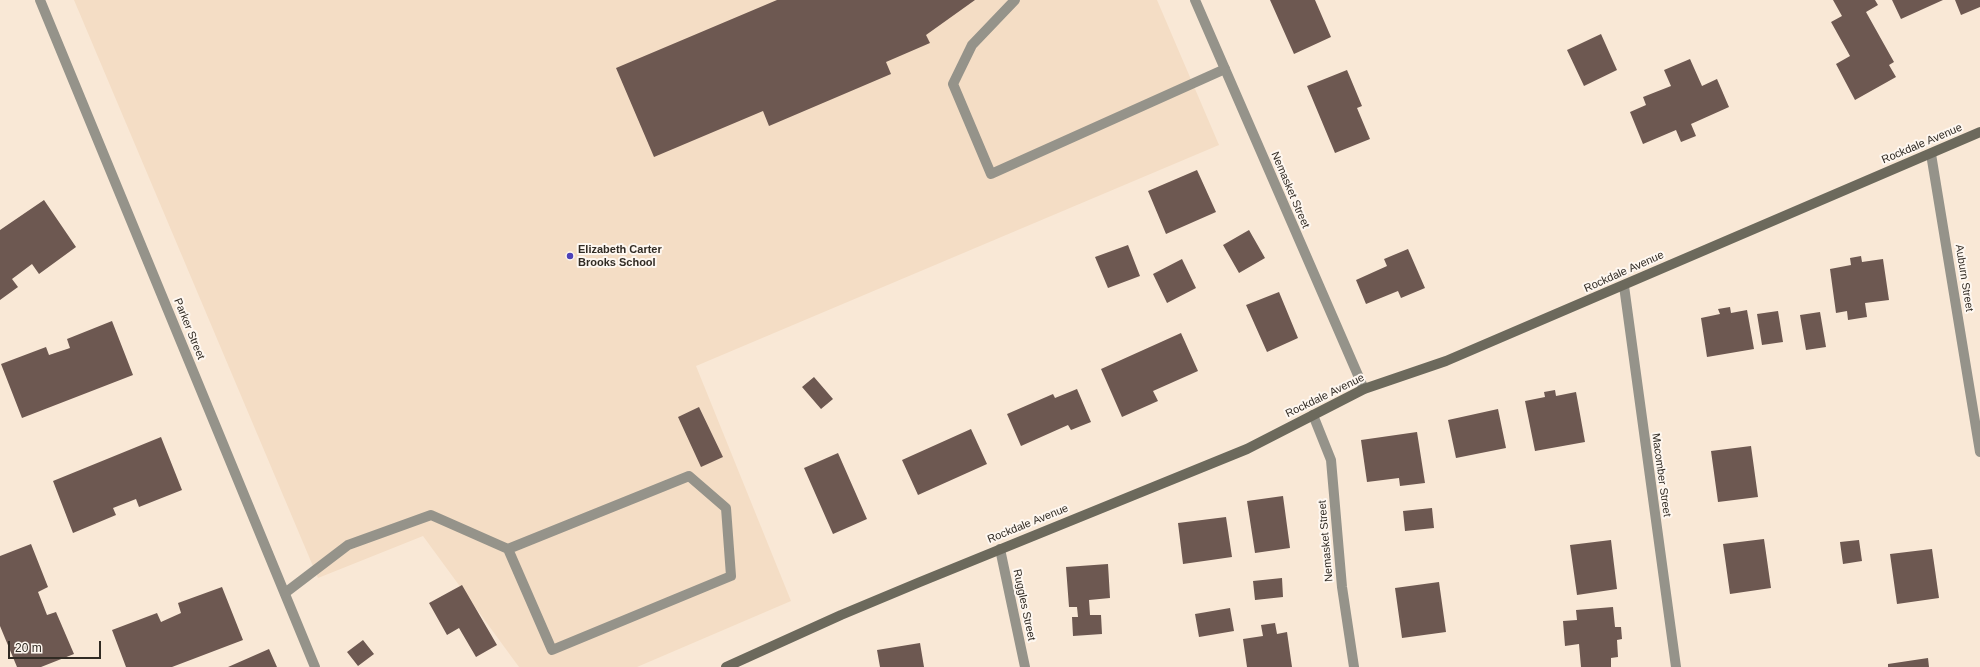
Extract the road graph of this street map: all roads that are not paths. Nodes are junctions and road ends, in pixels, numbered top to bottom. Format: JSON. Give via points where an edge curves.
{"nodes":[{"id":1,"x":40,"y":0,"type":"edge"},
{"id":2,"x":1015,"y":0,"type":"edge"},
{"id":3,"x":1195,"y":0,"type":"edge"},
{"id":4,"x":1225,"y":69,"type":"junction"},
{"id":5,"x":1980,"y":132,"type":"edge"},
{"id":6,"x":1931,"y":154,"type":"junction"},
{"id":7,"x":1624,"y":286,"type":"junction"},
{"id":8,"x":1364,"y":389,"type":"junction"},
{"id":9,"x":1313,"y":415,"type":"junction"},
{"id":10,"x":1980,"y":452,"type":"edge"},
{"id":11,"x":508,"y":549,"type":"junction"},
{"id":12,"x":1000,"y":549,"type":"junction"},
{"id":13,"x":285,"y":593,"type":"junction"},
{"id":14,"x":316,"y":667,"type":"edge"},
{"id":15,"x":726,"y":667,"type":"edge"},
{"id":16,"x":1026,"y":667,"type":"edge"},
{"id":17,"x":1354,"y":667,"type":"edge"},
{"id":18,"x":1676,"y":667,"type":"edge"}],
"edges":[{"from":1,"to":13,"type":"street","name":"Parker Street"},
{"from":2,"to":4,"type":"street","via":[[972,45],[953,84],[991,174]]},
{"from":3,"to":4,"type":"street","name":"Nemasket Street"},
{"from":4,"to":8,"type":"street","name":"Nemasket Street"},
{"from":5,"to":6,"type":"main road","name":"Rockdale Avenue"},
{"from":6,"to":7,"type":"main road","name":"Rockdale Avenue","via":[[1720,242]]},
{"from":6,"to":10,"type":"street","name":"Auburn Street"},
{"from":7,"to":8,"type":"main road","name":"Rockdale Avenue","via":[[1446,361]]},
{"from":7,"to":18,"type":"street","name":"Macomber Street"},
{"from":8,"to":9,"type":"main road","name":"Rockdale Avenue"},
{"from":9,"to":12,"type":"main road","name":"Rockdale Avenue","via":[[1247,449]]},
{"from":9,"to":17,"type":"street","name":"Nemasket Street","via":[[1331,460],[1342,587]]},
{"from":11,"to":11,"type":"street","via":[[688,476],[726,508],[731,576],[552,650]]},
{"from":11,"to":13,"type":"street","via":[[431,515],[348,545]]},
{"from":12,"to":15,"type":"main road","name":"Rockdale Avenue","via":[[841,615]]},
{"from":12,"to":16,"type":"street","name":"Ruggles Street"},
{"from":13,"to":14,"type":"street","name":"Parker Street"}]}
